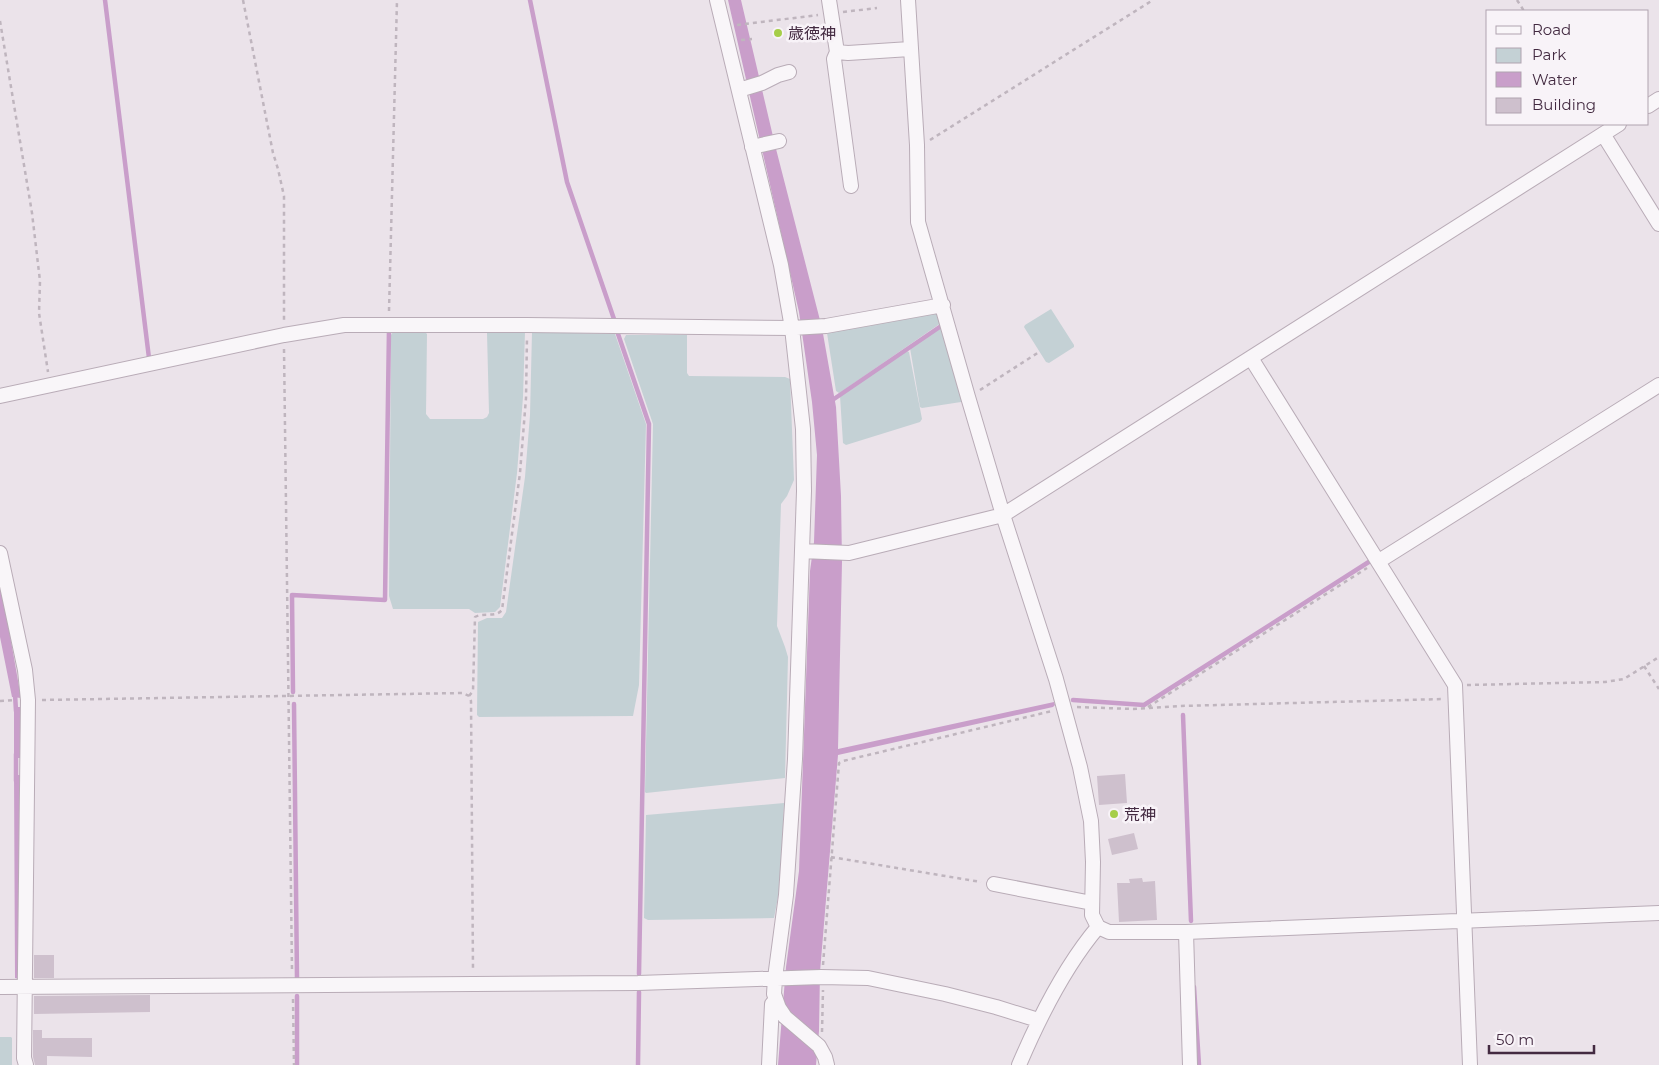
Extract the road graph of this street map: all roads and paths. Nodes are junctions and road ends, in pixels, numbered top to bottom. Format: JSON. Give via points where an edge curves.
{"nodes":[{"id":1,"x":243,"y":0,"type":"edge"},
{"id":2,"x":397,"y":0,"type":"edge"},
{"id":3,"x":717,"y":0,"type":"edge"},
{"id":4,"x":908,"y":0,"type":"edge"},
{"id":5,"x":1153,"y":0,"type":"edge"},
{"id":6,"x":830,"y":7,"type":"edge"},
{"id":7,"x":877,"y":8,"type":"dead end"},
{"id":8,"x":0,"y":22,"type":"edge"},
{"id":9,"x":731,"y":26,"type":"dead end"},
{"id":10,"x":751,"y":39,"type":"dead end"},
{"id":11,"x":735,"y":42,"type":"dead end"},
{"id":12,"x":910,"y":50,"type":"junction"},
{"id":13,"x":837,"y":52,"type":"junction"},
{"id":14,"x":789,"y":72,"type":"dead end"},
{"id":15,"x":742,"y":89,"type":"junction"},
{"id":16,"x":1617,"y":125,"type":"edge"},
{"id":17,"x":1602,"y":134,"type":"junction"},
{"id":18,"x":777,"y":141,"type":"dead end"},
{"id":19,"x":917,"y":145,"type":"junction"},
{"id":20,"x":755,"y":146,"type":"junction"},
{"id":21,"x":851,"y":186,"type":"dead end"},
{"id":22,"x":1659,"y":224,"type":"edge"},
{"id":23,"x":943,"y":306,"type":"junction"},
{"id":24,"x":388,"y":325,"type":"junction"},
{"id":25,"x":527,"y":325,"type":"junction"},
{"id":26,"x":795,"y":328,"type":"junction"},
{"id":27,"x":284,"y":335,"type":"junction"},
{"id":28,"x":1039,"y":352,"type":"dead end"},
{"id":29,"x":1251,"y":358,"type":"junction"},
{"id":30,"x":1659,"y":384,"type":"edge"},
{"id":31,"x":50,"y":386,"type":"junction"},
{"id":32,"x":0,"y":396,"type":"edge"},
{"id":33,"x":968,"y":398,"type":"junction"},
{"id":34,"x":1003,"y":515,"type":"junction"},
{"id":35,"x":805,"y":551,"type":"junction"},
{"id":36,"x":0,"y":553,"type":"edge"},
{"id":37,"x":1377,"y":559,"type":"junction"},
{"id":38,"x":1659,"y":657,"type":"edge"},
{"id":39,"x":1644,"y":666,"type":"junction"},
{"id":40,"x":1659,"y":689,"type":"edge"},
{"id":41,"x":1455,"y":692,"type":"junction"},
{"id":42,"x":289,"y":696,"type":"junction"},
{"id":43,"x":469,"y":696,"type":"junction"},
{"id":44,"x":28,"y":700,"type":"junction"},
{"id":45,"x":0,"y":701,"type":"edge"},
{"id":46,"x":1060,"y":708,"type":"junction"},
{"id":47,"x":1146,"y":708,"type":"junction"},
{"id":48,"x":831,"y":857,"type":"junction"},
{"id":49,"x":994,"y":884,"type":"joint"},
{"id":50,"x":1092,"y":903,"type":"junction"},
{"id":51,"x":1659,"y":913,"type":"edge"},
{"id":52,"x":1463,"y":922,"type":"junction"},
{"id":53,"x":1098,"y":928,"type":"junction"},
{"id":54,"x":1186,"y":932,"type":"junction"},
{"id":55,"x":822,"y":977,"type":"junction"},
{"id":56,"x":779,"y":978,"type":"junction"},
{"id":57,"x":473,"y":984,"type":"junction"},
{"id":58,"x":292,"y":985,"type":"junction"},
{"id":59,"x":25,"y":986,"type":"junction"},
{"id":60,"x":0,"y":987,"type":"edge"},
{"id":61,"x":777,"y":1004,"type":"junction"},
{"id":62,"x":1038,"y":1020,"type":"junction"},
{"id":63,"x":820,"y":1047,"type":"junction"},
{"id":64,"x":26,"y":1065,"type":"edge"},
{"id":65,"x":294,"y":1065,"type":"edge"},
{"id":66,"x":768,"y":1065,"type":"edge"},
{"id":67,"x":827,"y":1065,"type":"edge"},
{"id":68,"x":1019,"y":1065,"type":"edge"},
{"id":69,"x":1190,"y":1065,"type":"edge"},
{"id":70,"x":1470,"y":1065,"type":"edge"}],
"edges":[{"from":1,"to":27,"type":"path","via":[[284,196]]},
{"from":2,"to":24,"type":"path"},
{"from":3,"to":15,"type":"street"},
{"from":4,"to":12,"type":"street"},
{"from":5,"to":19,"type":"path"},
{"from":6,"to":7,"type":"path"},
{"from":6,"to":9,"type":"path"},
{"from":6,"to":13,"type":"street"},
{"from":8,"to":31,"type":"path","via":[[32,213],[40,281],[39,313]]},
{"from":10,"to":11,"type":"path"},
{"from":12,"to":13,"type":"street"},
{"from":12,"to":19,"type":"street"},
{"from":13,"to":21,"type":"street","via":[[834,59]]},
{"from":14,"to":15,"type":"street"},
{"from":15,"to":20,"type":"street"},
{"from":16,"to":17,"type":"street"},
{"from":17,"to":22,"type":"street"},
{"from":17,"to":29,"type":"street"},
{"from":18,"to":20,"type":"street"},
{"from":19,"to":23,"type":"street","via":[[918,222]]},
{"from":20,"to":26,"type":"street"},
{"from":23,"to":26,"type":"street","via":[[826,326]]},
{"from":23,"to":33,"type":"street"},
{"from":24,"to":25,"type":"street"},
{"from":24,"to":27,"type":"street","via":[[327,327]]},
{"from":25,"to":26,"type":"street"},
{"from":25,"to":43,"type":"path","via":[[526,398],[502,610],[475,617],[473,692]]},
{"from":26,"to":35,"type":"street","via":[[803,429]]},
{"from":27,"to":31,"type":"street"},
{"from":27,"to":42,"type":"path"},
{"from":28,"to":33,"type":"path"},
{"from":29,"to":34,"type":"street"},
{"from":29,"to":37,"type":"street"},
{"from":30,"to":37,"type":"street"},
{"from":31,"to":32,"type":"street"},
{"from":33,"to":34,"type":"street"},
{"from":34,"to":35,"type":"street","via":[[849,553]]},
{"from":34,"to":46,"type":"street","via":[[1056,678]]},
{"from":35,"to":56,"type":"street","via":[[795,759]]},
{"from":36,"to":44,"type":"street"},
{"from":37,"to":41,"type":"street"},
{"from":37,"to":47,"type":"path"},
{"from":38,"to":39,"type":"path"},
{"from":39,"to":40,"type":"path"},
{"from":39,"to":41,"type":"path","via":[[1624,679],[1605,682]]},
{"from":41,"to":47,"type":"path"},
{"from":41,"to":52,"type":"street"},
{"from":42,"to":43,"type":"path","via":[[463,693]]},
{"from":42,"to":44,"type":"path"},
{"from":42,"to":58,"type":"path"},
{"from":43,"to":57,"type":"path"},
{"from":44,"to":45,"type":"path"},
{"from":44,"to":59,"type":"street"},
{"from":46,"to":47,"type":"path"},
{"from":46,"to":48,"type":"path","via":[[839,763]]},
{"from":46,"to":50,"type":"street","via":[[1080,766],[1092,821]]},
{"from":48,"to":49,"type":"path"},
{"from":48,"to":55,"type":"path"},
{"from":49,"to":50,"type":"street"},
{"from":50,"to":53,"type":"street","via":[[1092,915]]},
{"from":51,"to":52,"type":"street"},
{"from":52,"to":54,"type":"street"},
{"from":52,"to":70,"type":"street"},
{"from":53,"to":54,"type":"street","via":[[1116,933]]},
{"from":53,"to":62,"type":"street","via":[[1085,942]]},
{"from":54,"to":69,"type":"street"},
{"from":55,"to":56,"type":"street"},
{"from":55,"to":62,"type":"street","via":[[885,981],[996,1006]]},
{"from":55,"to":63,"type":"path"},
{"from":56,"to":57,"type":"street"},
{"from":56,"to":61,"type":"street"},
{"from":57,"to":58,"type":"street"},
{"from":58,"to":59,"type":"street"},
{"from":58,"to":65,"type":"path"},
{"from":59,"to":60,"type":"street"},
{"from":59,"to":64,"type":"street"},
{"from":61,"to":63,"type":"street","via":[[785,1017]]},
{"from":61,"to":66,"type":"street","via":[[772,1004]]},
{"from":62,"to":68,"type":"street"},
{"from":63,"to":67,"type":"street"}]}
